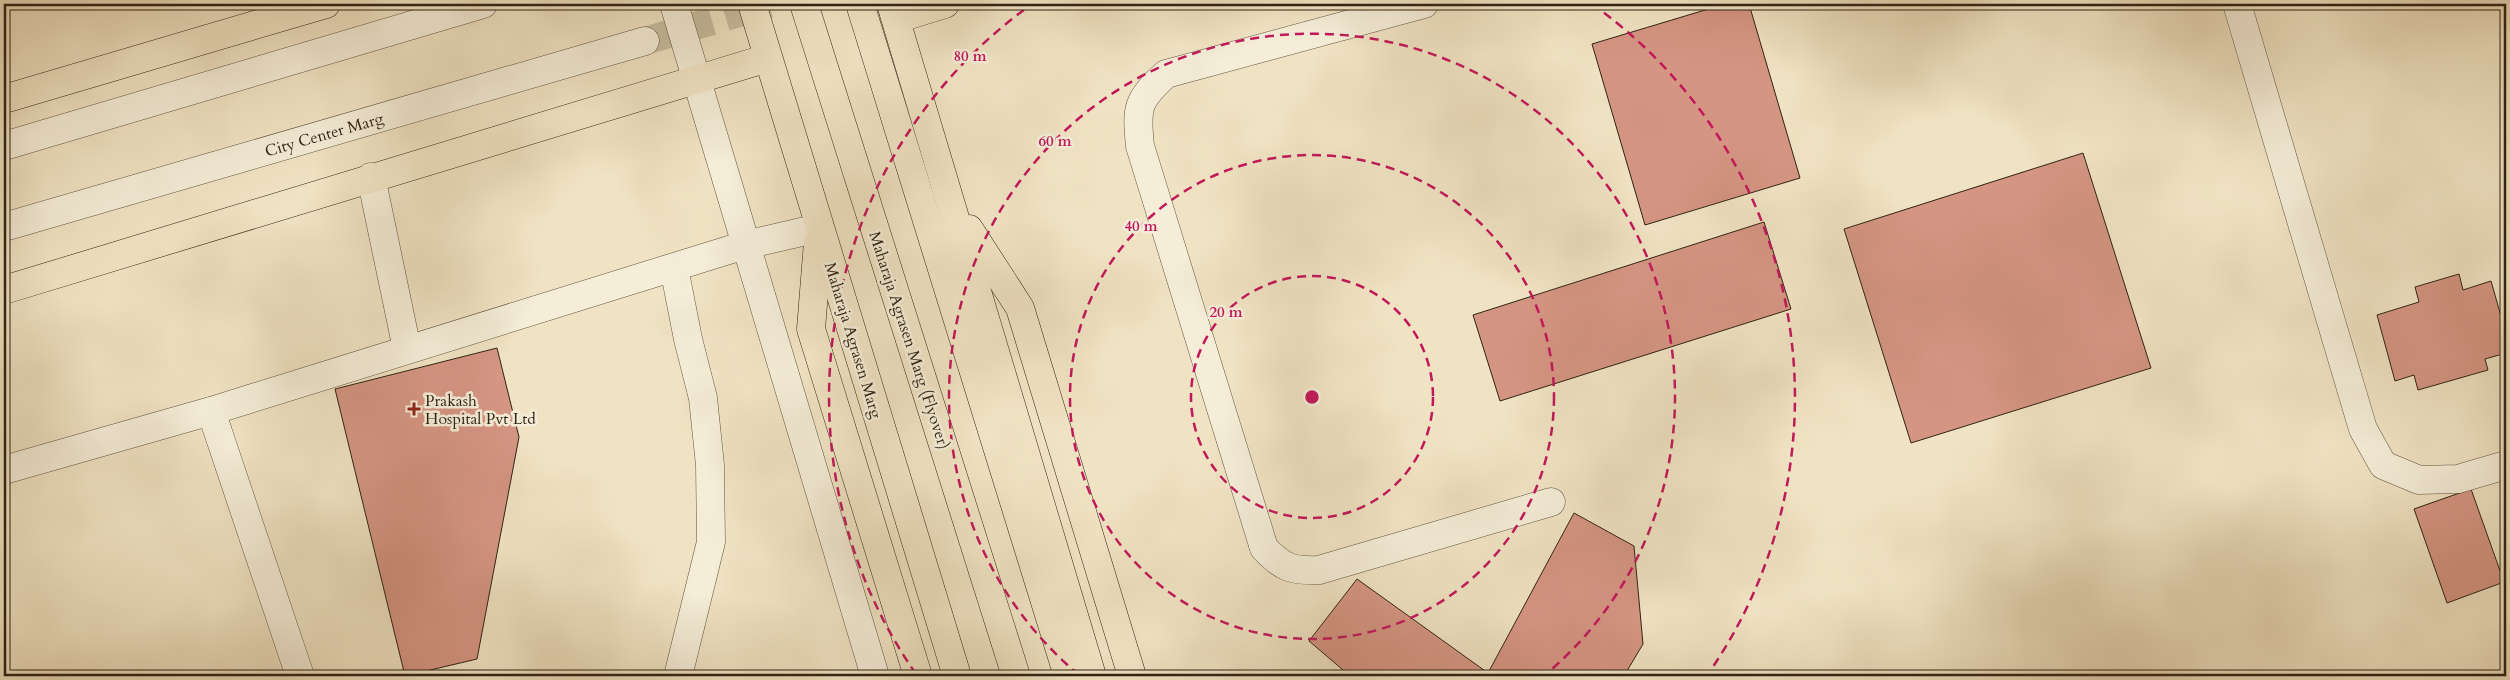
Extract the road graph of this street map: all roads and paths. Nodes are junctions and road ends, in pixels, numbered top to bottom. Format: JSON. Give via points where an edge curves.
{"nodes":[{"id":1,"x":326,"y":4,"type":"edge"},
{"id":2,"x":483,"y":4,"type":"edge"},
{"id":3,"x":674,"y":4,"type":"edge"},
{"id":4,"x":752,"y":4,"type":"edge"},
{"id":5,"x":804,"y":4,"type":"edge"},
{"id":6,"x":860,"y":4,"type":"edge"},
{"id":7,"x":945,"y":4,"type":"edge"},
{"id":8,"x":1424,"y":4,"type":"edge"},
{"id":9,"x":2236,"y":4,"type":"edge"},
{"id":10,"x":894,"y":11,"type":"edge"},
{"id":11,"x":645,"y":41,"type":"tunnel mouth"},
{"id":12,"x":768,"y":58,"type":"junction"},
{"id":13,"x":696,"y":80,"type":"junction"},
{"id":14,"x":4,"y":99,"type":"edge"},
{"id":15,"x":4,"y":146,"type":"edge"},
{"id":16,"x":371,"y":177,"type":"junction"},
{"id":17,"x":952,"y":203,"type":"junction"},
{"id":18,"x":4,"y":227,"type":"edge"},
{"id":19,"x":819,"y":228,"type":"junction"},
{"id":20,"x":744,"y":245,"type":"junction"},
{"id":21,"x":674,"y":268,"type":"junction"},
{"id":22,"x":4,"y":290,"type":"edge"},
{"id":23,"x":406,"y":349,"type":"junction"},
{"id":24,"x":211,"y":411,"type":"junction"},
{"id":25,"x":2506,"y":465,"type":"edge"},
{"id":26,"x":4,"y":470,"type":"edge"},
{"id":27,"x":1551,"y":502,"type":"dead end"},
{"id":28,"x":300,"y":676,"type":"edge"},
{"id":29,"x":678,"y":676,"type":"edge"},
{"id":30,"x":875,"y":676,"type":"edge"},
{"id":31,"x":918,"y":676,"type":"edge"},
{"id":32,"x":957,"y":676,"type":"edge"},
{"id":33,"x":1016,"y":676,"type":"edge"},
{"id":34,"x":1068,"y":676,"type":"edge"},
{"id":35,"x":1092,"y":676,"type":"edge"},
{"id":36,"x":1132,"y":676,"type":"edge"}],
"edges":[{"from":1,"to":14,"type":"main road"},
{"from":2,"to":15,"type":"street"},
{"from":3,"to":13,"type":"street"},
{"from":4,"to":12,"type":"main road","name":"Maharaja Agrasen Marg"},
{"from":5,"to":33,"type":"main road","name":"Maharaja Agrasen Marg (Flyover)"},
{"from":6,"to":34,"type":"main road"},
{"from":7,"to":10,"type":"main road"},
{"from":8,"to":27,"type":"street","via":[[1166,74],[1146,92],[1137,119],[1140,146],[1264,548],[1280,564],[1297,571],[1319,570]]},
{"from":9,"to":25,"type":"street","via":[[2363,430],[2384,465],[2419,480],[2458,479]]},
{"from":10,"to":17,"type":"main road"},
{"from":11,"to":18,"type":"street","name":"City Center Marg"},
{"from":12,"to":13,"type":"main road"},
{"from":12,"to":19,"type":"main road","name":"Maharaja Agrasen Marg"},
{"from":13,"to":16,"type":"main road"},
{"from":13,"to":20,"type":"street"},
{"from":16,"to":22,"type":"main road"},
{"from":16,"to":23,"type":"street"},
{"from":17,"to":35,"type":"main road"},
{"from":17,"to":36,"type":"main road","via":[[1020,308]]},
{"from":19,"to":20,"type":"street"},
{"from":19,"to":31,"type":"main road","via":[[811,329]]},
{"from":19,"to":32,"type":"main road","name":"Maharaja Agrasen Marg"},
{"from":20,"to":21,"type":"street"},
{"from":20,"to":30,"type":"street"},
{"from":21,"to":23,"type":"street"},
{"from":21,"to":29,"type":"street","via":[[703,398],[710,475],[711,542]]},
{"from":23,"to":24,"type":"street"},
{"from":24,"to":26,"type":"street"},
{"from":24,"to":28,"type":"street"}]}
